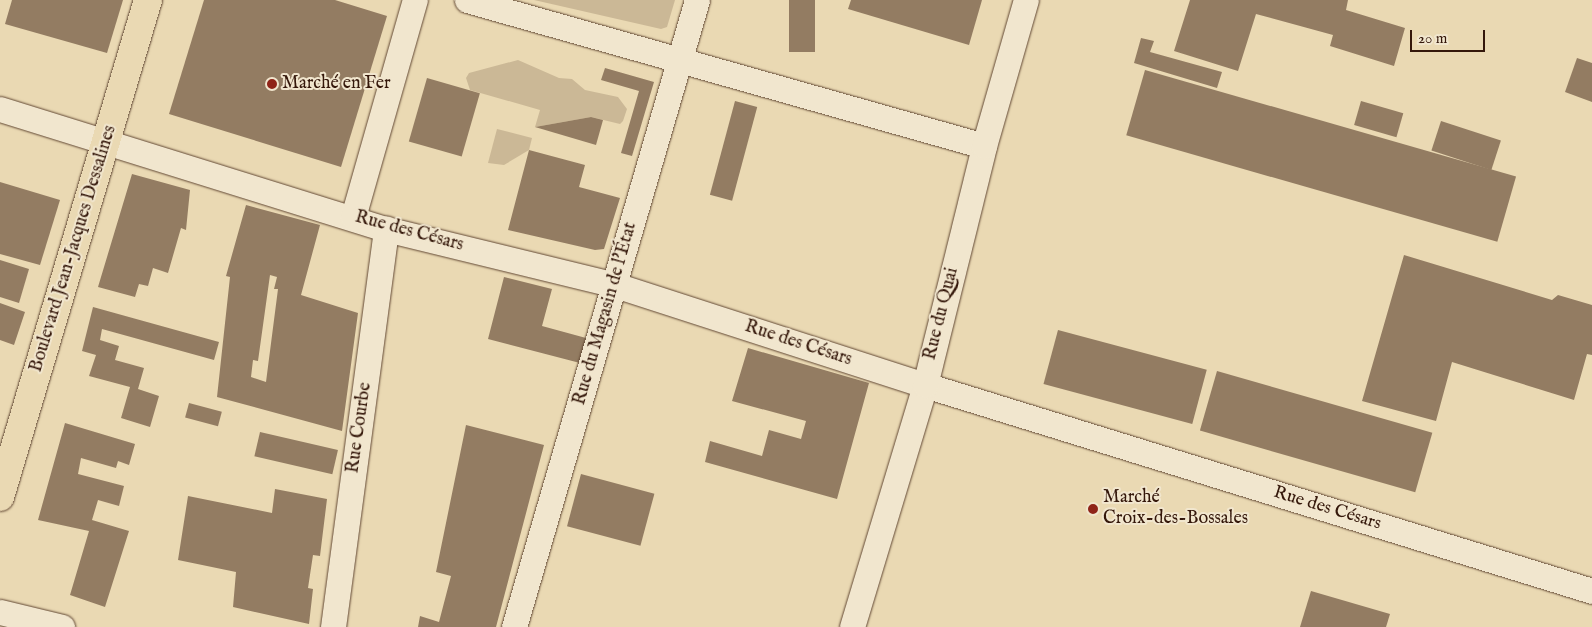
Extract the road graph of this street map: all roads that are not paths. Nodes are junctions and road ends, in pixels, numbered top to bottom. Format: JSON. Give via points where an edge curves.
{"nodes":[{"id":1,"x":148,"y":0,"type":"edge"},
{"id":2,"x":414,"y":0,"type":"edge"},
{"id":3,"x":467,"y":0,"type":"edge"},
{"id":4,"x":696,"y":0,"type":"edge"},
{"id":5,"x":1026,"y":0,"type":"edge"},
{"id":6,"x":678,"y":60,"type":"junction"},
{"id":7,"x":0,"y":109,"type":"edge"},
{"id":8,"x":106,"y":142,"type":"junction"},
{"id":9,"x":984,"y":146,"type":"junction"},
{"id":10,"x":353,"y":217,"type":"junction"},
{"id":11,"x":386,"y":229,"type":"junction"},
{"id":12,"x":615,"y":285,"type":"junction"},
{"id":13,"x":925,"y":385,"type":"junction"},
{"id":14,"x":0,"y":498,"type":"edge"},
{"id":15,"x":1592,"y":591,"type":"edge"},
{"id":16,"x":0,"y":612,"type":"edge"},
{"id":17,"x":62,"y":627,"type":"edge"},
{"id":18,"x":333,"y":627,"type":"edge"},
{"id":19,"x":514,"y":627,"type":"edge"},
{"id":20,"x":852,"y":627,"type":"edge"}],
"edges":[{"from":1,"to":8,"type":"main road","name":"Boulevard Jean-Jacques Dessalines"},
{"from":2,"to":10,"type":"street"},
{"from":3,"to":6,"type":"street"},
{"from":4,"to":6,"type":"street","name":"Rue du Magasin de l'État"},
{"from":5,"to":9,"type":"street","name":"Rue du Quai"},
{"from":6,"to":9,"type":"street"},
{"from":6,"to":12,"type":"street","name":"Rue du Magasin de l'État"},
{"from":7,"to":8,"type":"street","name":"Rue des Césars"},
{"from":8,"to":10,"type":"street","name":"Rue des Césars"},
{"from":8,"to":14,"type":"main road","name":"Boulevard Jean-Jacques Dessalines"},
{"from":9,"to":13,"type":"street","name":"Rue du Quai"},
{"from":10,"to":11,"type":"street","name":"Rue des Césars"},
{"from":11,"to":12,"type":"street","name":"Rue des Césars"},
{"from":11,"to":18,"type":"street","name":"Rue Courbe"},
{"from":12,"to":13,"type":"street","name":"Rue des Césars"},
{"from":12,"to":19,"type":"street","name":"Rue du Magasin de l'État"},
{"from":13,"to":15,"type":"street","name":"Rue des Césars"},
{"from":13,"to":20,"type":"street","name":"Rue du Quai"},
{"from":16,"to":17,"type":"street"}]}
